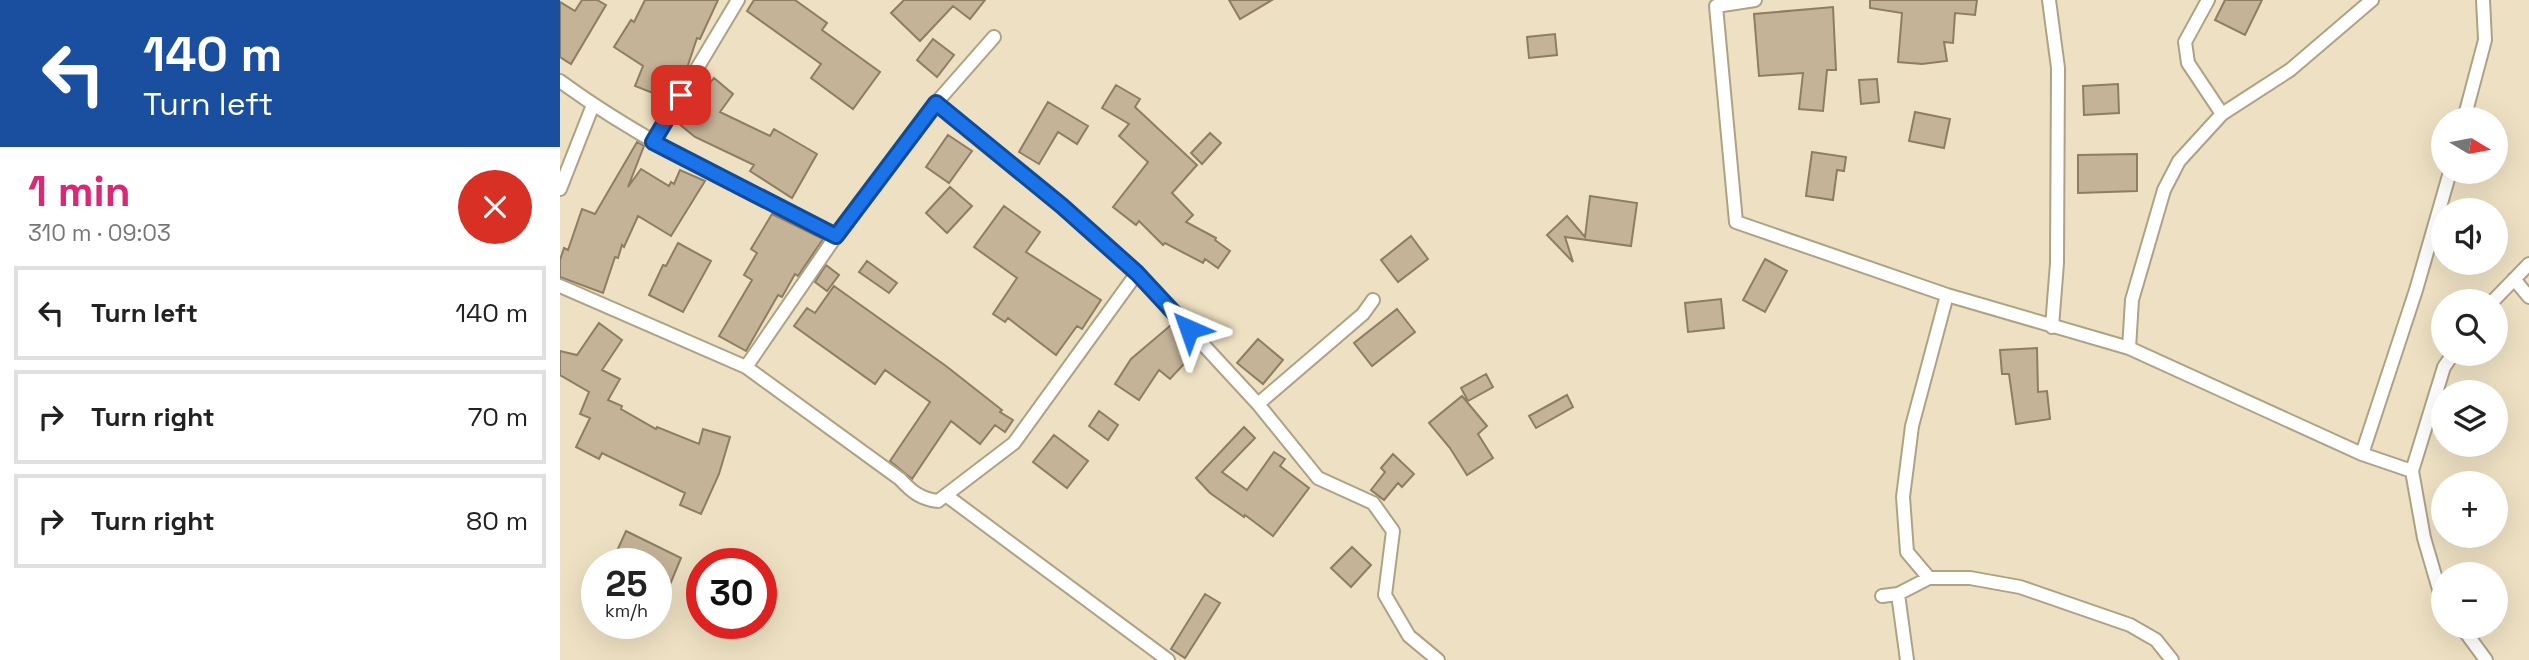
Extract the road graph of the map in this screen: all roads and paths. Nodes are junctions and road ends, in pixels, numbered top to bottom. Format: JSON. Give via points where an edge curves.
{"nodes":[{"id":1,"x":738,"y":0,"type":"edge"},
{"id":2,"x":1755,"y":0,"type":"edge"},
{"id":3,"x":2049,"y":0,"type":"edge"},
{"id":4,"x":2208,"y":0,"type":"edge"},
{"id":5,"x":2372,"y":0,"type":"edge"},
{"id":6,"x":2483,"y":0,"type":"edge"},
{"id":7,"x":994,"y":37,"type":"dead end"},
{"id":8,"x":560,"y":81,"type":"edge"},
{"id":9,"x":936,"y":103,"type":"junction"},
{"id":10,"x":593,"y":105,"type":"junction"},
{"id":11,"x":2467,"y":107,"type":"edge"},
{"id":12,"x":2222,"y":114,"type":"junction"},
{"id":13,"x":653,"y":142,"type":"junction"},
{"id":14,"x":2447,"y":184,"type":"edge"},
{"id":15,"x":560,"y":189,"type":"edge"},
{"id":16,"x":836,"y":236,"type":"junction"},
{"id":17,"x":2529,"y":264,"type":"edge"},
{"id":18,"x":1137,"y":273,"type":"junction"},
{"id":19,"x":2514,"y":279,"type":"junction"},
{"id":20,"x":560,"y":286,"type":"edge"},
{"id":21,"x":2504,"y":289,"type":"edge"},
{"id":22,"x":1947,"y":295,"type":"junction"},
{"id":23,"x":2529,"y":297,"type":"edge"},
{"id":24,"x":1373,"y":300,"type":"dead end"},
{"id":25,"x":2052,"y":327,"type":"junction"},
{"id":26,"x":2129,"y":348,"type":"junction"},
{"id":27,"x":2445,"y":366,"type":"edge"},
{"id":28,"x":746,"y":367,"type":"junction"},
{"id":29,"x":1258,"y":404,"type":"junction"},
{"id":30,"x":2362,"y":454,"type":"junction"},
{"id":31,"x":2412,"y":471,"type":"junction"},
{"id":32,"x":947,"y":496,"type":"junction"},
{"id":33,"x":2431,"y":562,"type":"edge"},
{"id":34,"x":1929,"y":578,"type":"junction"},
{"id":35,"x":1898,"y":594,"type":"junction"},
{"id":36,"x":1882,"y":596,"type":"dead end"},
{"id":37,"x":2471,"y":639,"type":"edge"},
{"id":38,"x":1168,"y":660,"type":"edge"},
{"id":39,"x":1438,"y":660,"type":"edge"},
{"id":40,"x":1907,"y":660,"type":"edge"},
{"id":41,"x":2172,"y":660,"type":"edge"},
{"id":42,"x":2487,"y":660,"type":"edge"}],
"edges":[{"from":1,"to":13,"type":"street"},
{"from":2,"to":22,"type":"street","via":[[1716,6],[1736,222]]},
{"from":3,"to":25,"type":"street","via":[[2058,68],[2057,263]]},
{"from":4,"to":12,"type":"street","via":[[2185,42],[2188,63]]},
{"from":5,"to":12,"type":"street","via":[[2290,70]]},
{"from":6,"to":11,"type":"street","via":[[2485,40]]},
{"from":7,"to":9,"type":"street"},
{"from":8,"to":10,"type":"street"},
{"from":9,"to":16,"type":"street"},
{"from":9,"to":18,"type":"street"},
{"from":10,"to":13,"type":"street"},
{"from":10,"to":15,"type":"street"},
{"from":12,"to":26,"type":"street","via":[[2179,161],[2164,190],[2132,300]]},
{"from":13,"to":16,"type":"street"},
{"from":14,"to":30,"type":"street"},
{"from":16,"to":28,"type":"street"},
{"from":17,"to":19,"type":"street"},
{"from":18,"to":29,"type":"street"},
{"from":18,"to":32,"type":"street","via":[[1014,443]]},
{"from":19,"to":21,"type":"street"},
{"from":19,"to":23,"type":"street"},
{"from":20,"to":28,"type":"street"},
{"from":22,"to":25,"type":"street"},
{"from":22,"to":34,"type":"street","via":[[1912,426],[1903,496],[1907,552]]},
{"from":24,"to":29,"type":"street","via":[[1363,314]]},
{"from":25,"to":26,"type":"street"},
{"from":26,"to":30,"type":"street"},
{"from":27,"to":31,"type":"street"},
{"from":28,"to":32,"type":"street","via":[[912,492],[938,501]]},
{"from":29,"to":39,"type":"street","via":[[1318,478],[1373,503],[1393,531],[1385,595],[1409,636]]},
{"from":30,"to":31,"type":"street"},
{"from":31,"to":33,"type":"street"},
{"from":32,"to":38,"type":"street"},
{"from":34,"to":35,"type":"street"},
{"from":34,"to":41,"type":"street","via":[[1970,578],[2020,587],[2130,625],[2156,640]]},
{"from":35,"to":36,"type":"street"},
{"from":35,"to":40,"type":"street"},
{"from":37,"to":42,"type":"street"}]}
